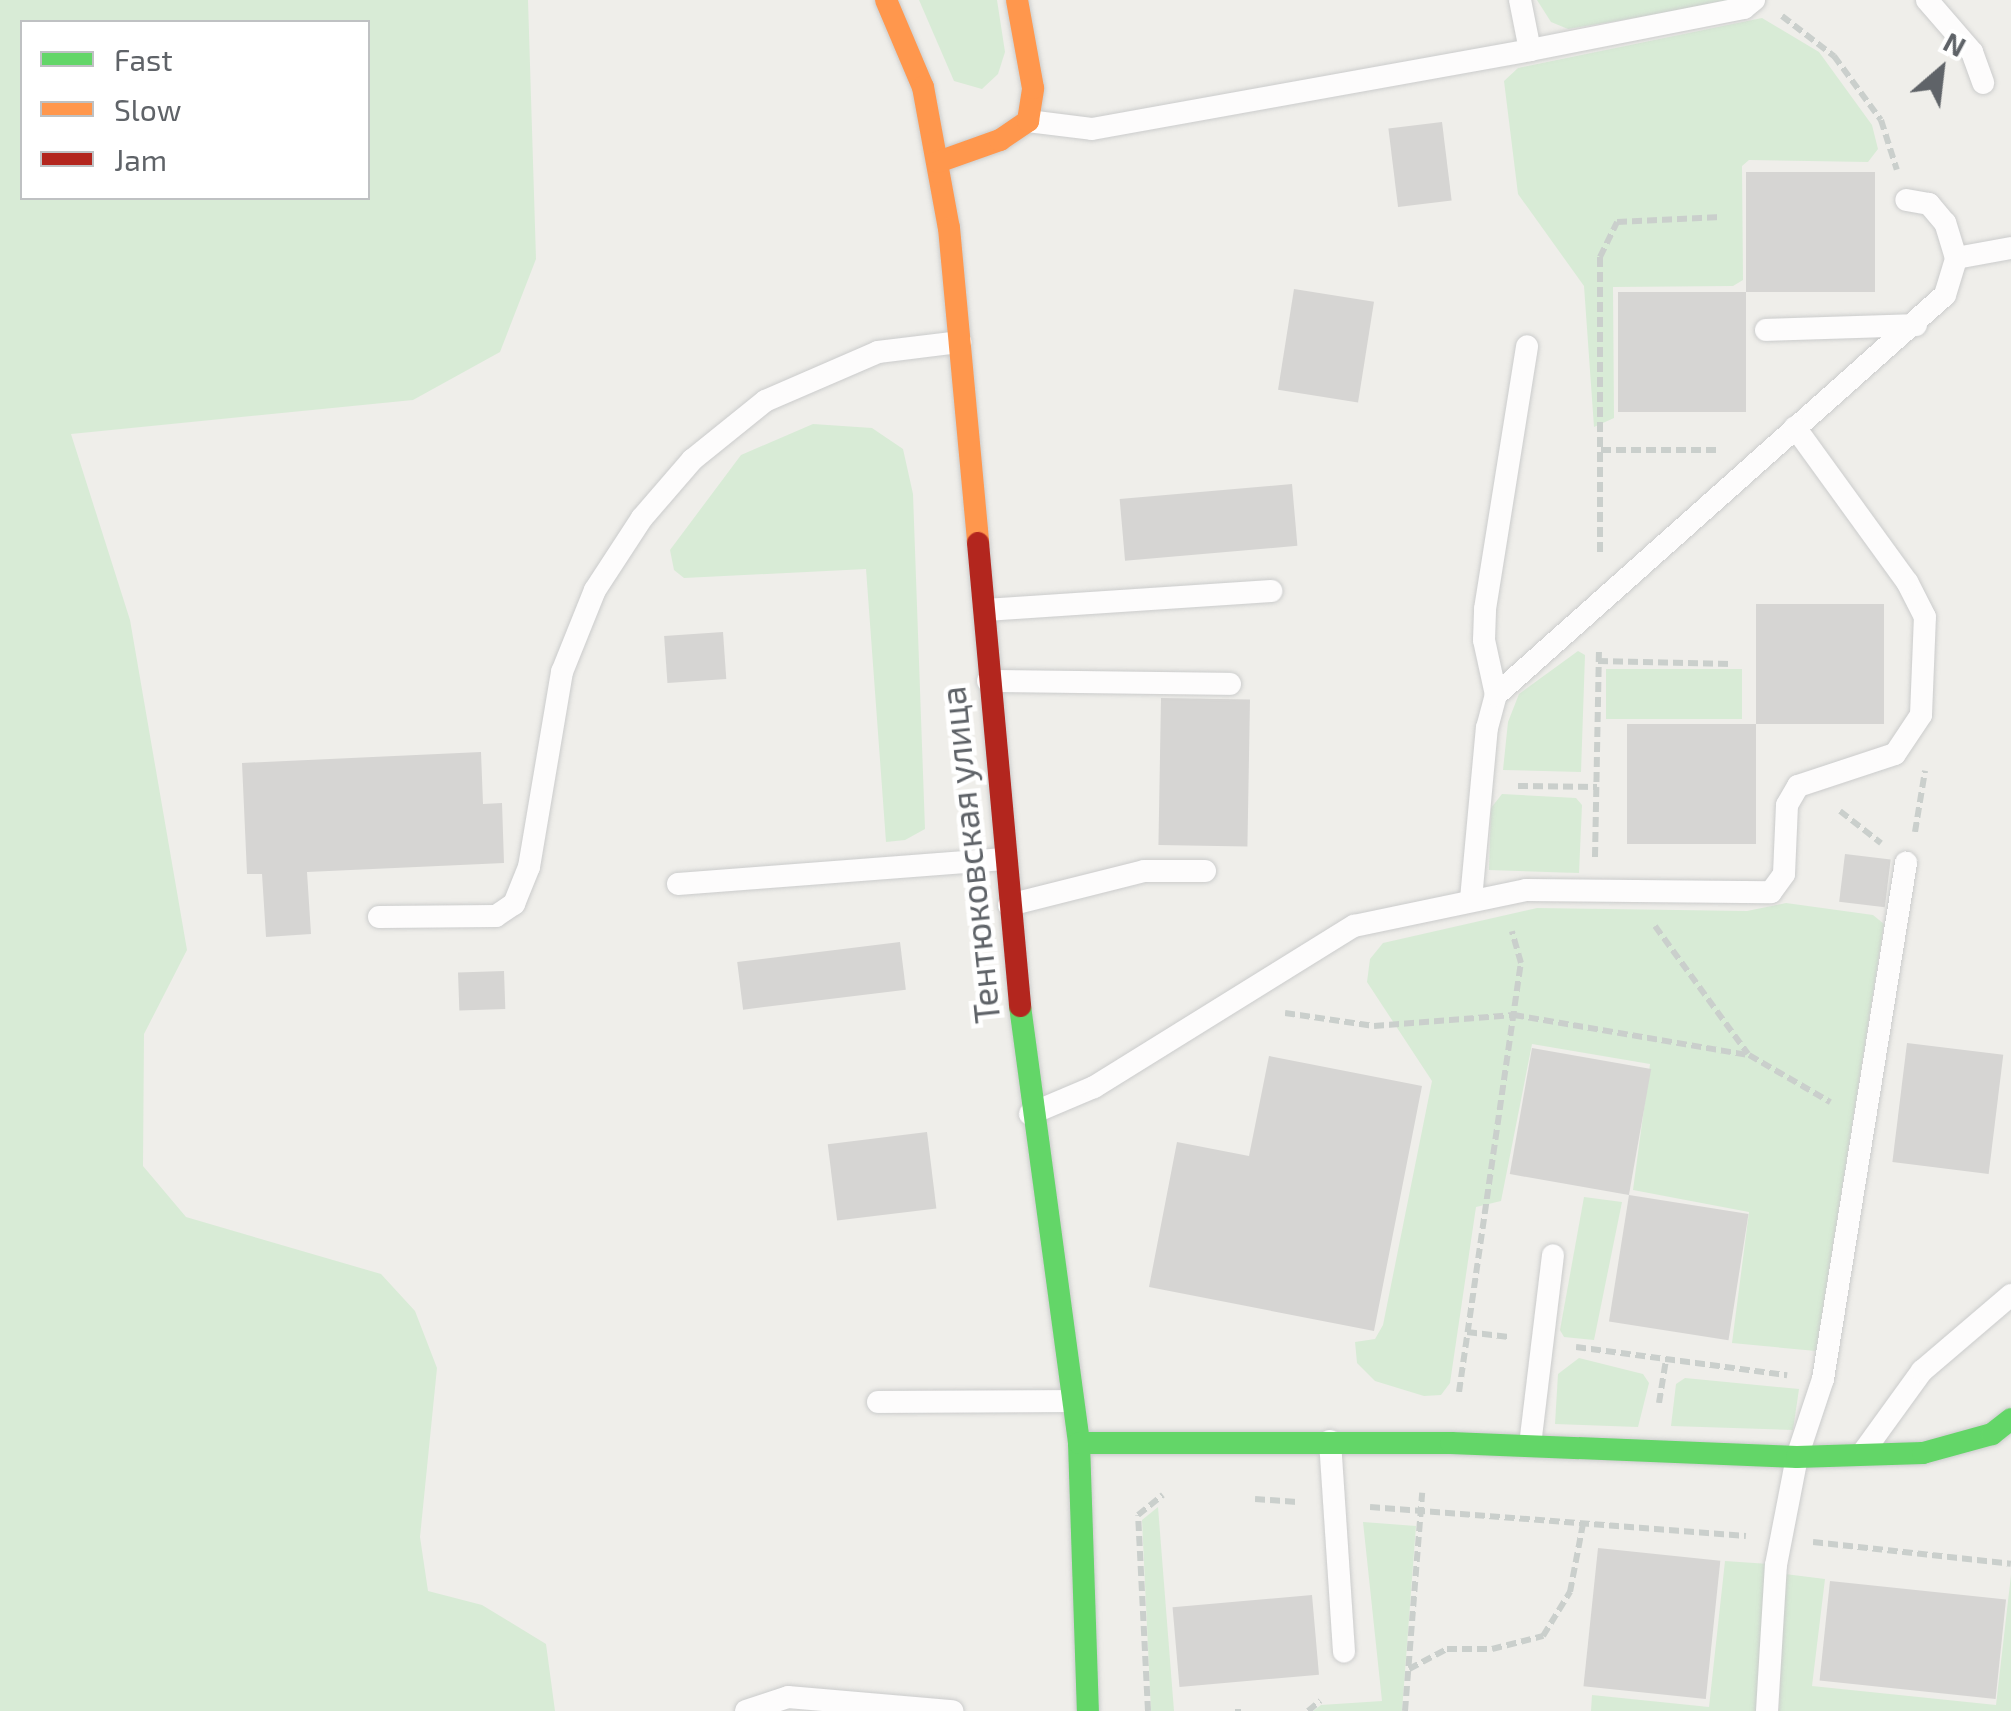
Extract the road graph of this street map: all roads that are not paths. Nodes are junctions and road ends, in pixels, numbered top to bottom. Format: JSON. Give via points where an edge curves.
{"nodes":[{"id":1,"x":886,"y":0,"type":"edge"},
{"id":2,"x":1016,"y":0,"type":"edge"},
{"id":3,"x":1520,"y":0,"type":"edge"},
{"id":4,"x":1754,"y":0,"type":"edge"},
{"id":5,"x":1928,"y":0,"type":"edge"},
{"id":6,"x":1530,"y":50,"type":"junction"},
{"id":7,"x":1983,"y":83,"type":"dead end"},
{"id":8,"x":1028,"y":121,"type":"junction"},
{"id":9,"x":938,"y":162,"type":"junction"},
{"id":10,"x":1906,"y":200,"type":"road end"},
{"id":11,"x":2011,"y":248,"type":"edge"},
{"id":12,"x":1956,"y":258,"type":"junction"},
{"id":13,"x":1916,"y":326,"type":"junction"},
{"id":14,"x":1766,"y":330,"type":"dead end"},
{"id":15,"x":962,"y":342,"type":"junction"},
{"id":16,"x":1527,"y":346,"type":"dead end"},
{"id":17,"x":1795,"y":427,"type":"junction"},
{"id":18,"x":1271,"y":590,"type":"dead end"},
{"id":19,"x":980,"y":610,"type":"junction"},
{"id":20,"x":986,"y":681,"type":"junction"},
{"id":21,"x":1230,"y":684,"type":"dead end"},
{"id":22,"x":1496,"y":695,"type":"junction"},
{"id":23,"x":1004,"y":859,"type":"junction"},
{"id":24,"x":1906,"y":862,"type":"road end"},
{"id":25,"x":1205,"y":872,"type":"dead end"},
{"id":26,"x":678,"y":884,"type":"dead end"},
{"id":27,"x":1482,"y":897,"type":"junction"},
{"id":28,"x":1009,"y":904,"type":"junction"},
{"id":29,"x":379,"y":917,"type":"dead end"},
{"id":30,"x":1030,"y":1114,"type":"junction"},
{"id":31,"x":1553,"y":1255,"type":"dead end"},
{"id":32,"x":2011,"y":1296,"type":"edge"},
{"id":33,"x":1072,"y":1401,"type":"junction"},
{"id":34,"x":878,"y":1402,"type":"dead end"},
{"id":35,"x":2011,"y":1420,"type":"edge"},
{"id":36,"x":1330,"y":1441,"type":"junction"},
{"id":37,"x":1079,"y":1443,"type":"junction"},
{"id":38,"x":1530,"y":1445,"type":"junction"},
{"id":39,"x":1862,"y":1454,"type":"junction"},
{"id":40,"x":1797,"y":1456,"type":"junction"},
{"id":41,"x":1344,"y":1652,"type":"dead end"},
{"id":42,"x":746,"y":1711,"type":"edge"},
{"id":43,"x":952,"y":1711,"type":"edge"},
{"id":44,"x":1088,"y":1711,"type":"edge"},
{"id":45,"x":1767,"y":1711,"type":"edge"}],
"edges":[{"from":1,"to":9,"type":"street","name":"Тентюковская улица","via":[[923,87]]},
{"from":2,"to":8,"type":"street","via":[[1033,88]]},
{"from":3,"to":6,"type":"lane"},
{"from":4,"to":6,"type":"lane","via":[[1744,8]]},
{"from":5,"to":7,"type":"lane","via":[[1972,52]]},
{"from":6,"to":8,"type":"lane","via":[[1092,129]]},
{"from":8,"to":9,"type":"street","via":[[1000,140]]},
{"from":9,"to":15,"type":"street","name":"Тентюковская улица"},
{"from":10,"to":12,"type":"lane","via":[[1929,204],[1946,223]]},
{"from":11,"to":12,"type":"lane"},
{"from":12,"to":13,"type":"lane","via":[[1945,295]]},
{"from":13,"to":14,"type":"lane"},
{"from":13,"to":17,"type":"lane"},
{"from":15,"to":19,"type":"street","name":"Тентюковская улица"},
{"from":15,"to":29,"type":"lane","via":[[878,352],[765,401],[692,460],[642,518],[588,607],[562,672],[529,867],[514,904],[496,916]]},
{"from":16,"to":22,"type":"lane","via":[[1485,609]]},
{"from":17,"to":22,"type":"lane"},
{"from":17,"to":27,"type":"lane","via":[[1908,582],[1925,617],[1921,715],[1895,754],[1798,786],[1788,805],[1784,874],[1771,892]]},
{"from":18,"to":19,"type":"lane"},
{"from":19,"to":20,"type":"street","name":"Тентюковская улица"},
{"from":20,"to":21,"type":"lane"},
{"from":20,"to":23,"type":"street","name":"Тентюковская улица"},
{"from":22,"to":27,"type":"lane","via":[[1481,786]]},
{"from":23,"to":26,"type":"lane"},
{"from":23,"to":28,"type":"street","name":"Тентюковская улица"},
{"from":24,"to":40,"type":"lane","via":[[1823,1379]]},
{"from":25,"to":28,"type":"lane","via":[[1144,871]]},
{"from":27,"to":30,"type":"lane","via":[[1354,926],[1094,1086]]},
{"from":28,"to":30,"type":"street","name":"Тентюковская улица"},
{"from":30,"to":33,"type":"street","name":"Тентюковская улица"},
{"from":31,"to":38,"type":"lane"},
{"from":32,"to":39,"type":"lane","via":[[1922,1370]]},
{"from":33,"to":34,"type":"lane"},
{"from":33,"to":37,"type":"street","name":"Тентюковская улица"},
{"from":35,"to":39,"type":"street","via":[[1992,1434],[1923,1452]]},
{"from":36,"to":37,"type":"street"},
{"from":36,"to":38,"type":"street"},
{"from":36,"to":41,"type":"lane"},
{"from":37,"to":44,"type":"street","name":"Тентюковская улица"},
{"from":38,"to":40,"type":"street"},
{"from":39,"to":40,"type":"street"},
{"from":40,"to":45,"type":"lane","via":[[1781,1539]]},
{"from":42,"to":43,"type":"lane","via":[[788,1698]]}]}
